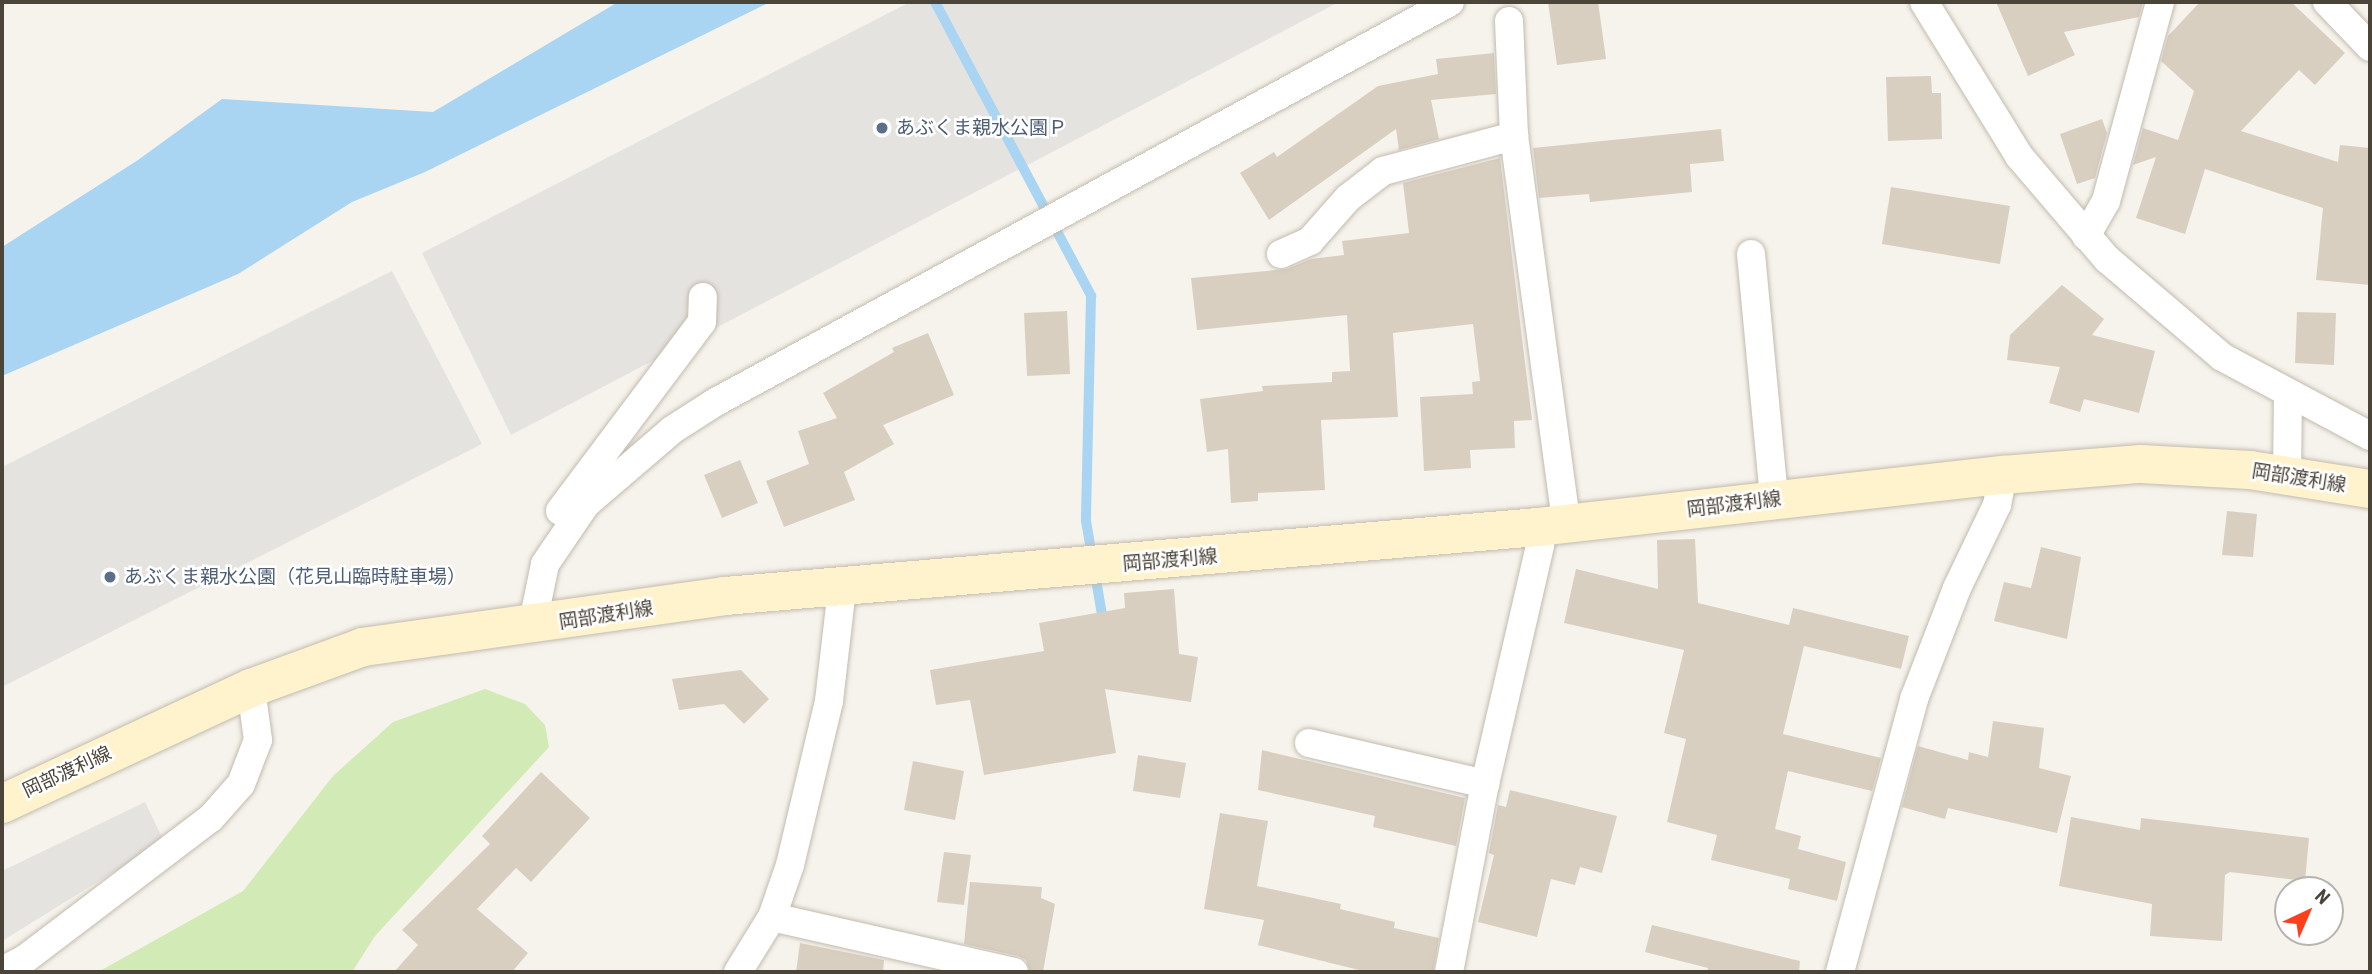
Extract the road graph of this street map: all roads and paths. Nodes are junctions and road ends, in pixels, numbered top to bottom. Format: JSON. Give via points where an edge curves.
{"nodes":[{"id":1,"x":1450,"y":2,"type":"edge"},
{"id":2,"x":1924,"y":2,"type":"edge"},
{"id":3,"x":2160,"y":2,"type":"edge"},
{"id":4,"x":2327,"y":2,"type":"edge"},
{"id":5,"x":1509,"y":21,"type":"dead end"},
{"id":6,"x":2370,"y":47,"type":"edge"},
{"id":7,"x":1514,"y":136,"type":"junction"},
{"id":8,"x":2086,"y":236,"type":"junction"},
{"id":9,"x":1281,"y":254,"type":"dead end"},
{"id":10,"x":1751,"y":254,"type":"dead end"},
{"id":11,"x":703,"y":297,"type":"dead end"},
{"id":12,"x":2288,"y":394,"type":"junction"},
{"id":13,"x":2370,"y":436,"type":"edge"},
{"id":14,"x":2003,"y":475,"type":"junction"},
{"id":15,"x":2287,"y":475,"type":"junction"},
{"id":16,"x":2370,"y":489,"type":"edge"},
{"id":17,"x":1774,"y":499,"type":"junction"},
{"id":18,"x":1552,"y":525,"type":"junction"},
{"id":19,"x":545,"y":564,"type":"junction"},
{"id":20,"x":842,"y":588,"type":"junction"},
{"id":21,"x":532,"y":626,"type":"junction"},
{"id":22,"x":251,"y":688,"type":"junction"},
{"id":23,"x":1309,"y":743,"type":"dead end"},
{"id":24,"x":1485,"y":784,"type":"junction"},
{"id":25,"x":2,"y":804,"type":"edge"},
{"id":26,"x":772,"y":917,"type":"junction"},
{"id":27,"x":2,"y":971,"type":"edge"},
{"id":28,"x":738,"y":972,"type":"edge"},
{"id":29,"x":1014,"y":972,"type":"edge"},
{"id":30,"x":1449,"y":972,"type":"edge"},
{"id":31,"x":1840,"y":972,"type":"edge"}],
"edges":[{"from":1,"to":19,"type":"street","via":[[714,403],[639,454],[586,504]]},
{"from":2,"to":8,"type":"street","via":[[2019,156]]},
{"from":3,"to":8,"type":"street","via":[[2106,201]]},
{"from":4,"to":6,"type":"street"},
{"from":5,"to":7,"type":"street"},
{"from":7,"to":9,"type":"street","via":[[1383,171],[1348,198],[1310,241]]},
{"from":7,"to":18,"type":"street"},
{"from":8,"to":12,"type":"street","via":[[2107,260],[2222,357]]},
{"from":10,"to":17,"type":"street"},
{"from":11,"to":19,"type":"street","via":[[702,322],[553,520],[541,549]]},
{"from":12,"to":13,"type":"street"},
{"from":12,"to":15,"type":"street"},
{"from":14,"to":15,"type":"main road","name":"岡部渡利線","via":[[2141,464]]},
{"from":14,"to":17,"type":"main road","name":"岡部渡利線"},
{"from":14,"to":31,"type":"street","via":[[1997,505],[1957,588],[1914,699]]},
{"from":15,"to":16,"type":"main road","name":"岡部渡利線"},
{"from":17,"to":18,"type":"main road","name":"岡部渡利線"},
{"from":18,"to":20,"type":"main road","name":"岡部渡利線"},
{"from":18,"to":24,"type":"street","via":[[1540,545]]},
{"from":19,"to":21,"type":"street"},
{"from":20,"to":21,"type":"main road","name":"岡部渡利線","via":[[725,596]]},
{"from":20,"to":26,"type":"street","via":[[829,701],[790,865]]},
{"from":21,"to":22,"type":"main road","name":"岡部渡利線","via":[[363,648]]},
{"from":22,"to":25,"type":"main road","name":"岡部渡利線"},
{"from":22,"to":27,"type":"street","via":[[258,740],[241,785],[211,818],[25,959]]},
{"from":23,"to":24,"type":"street"},
{"from":24,"to":30,"type":"street"},
{"from":26,"to":28,"type":"street"},
{"from":26,"to":29,"type":"street"}]}
